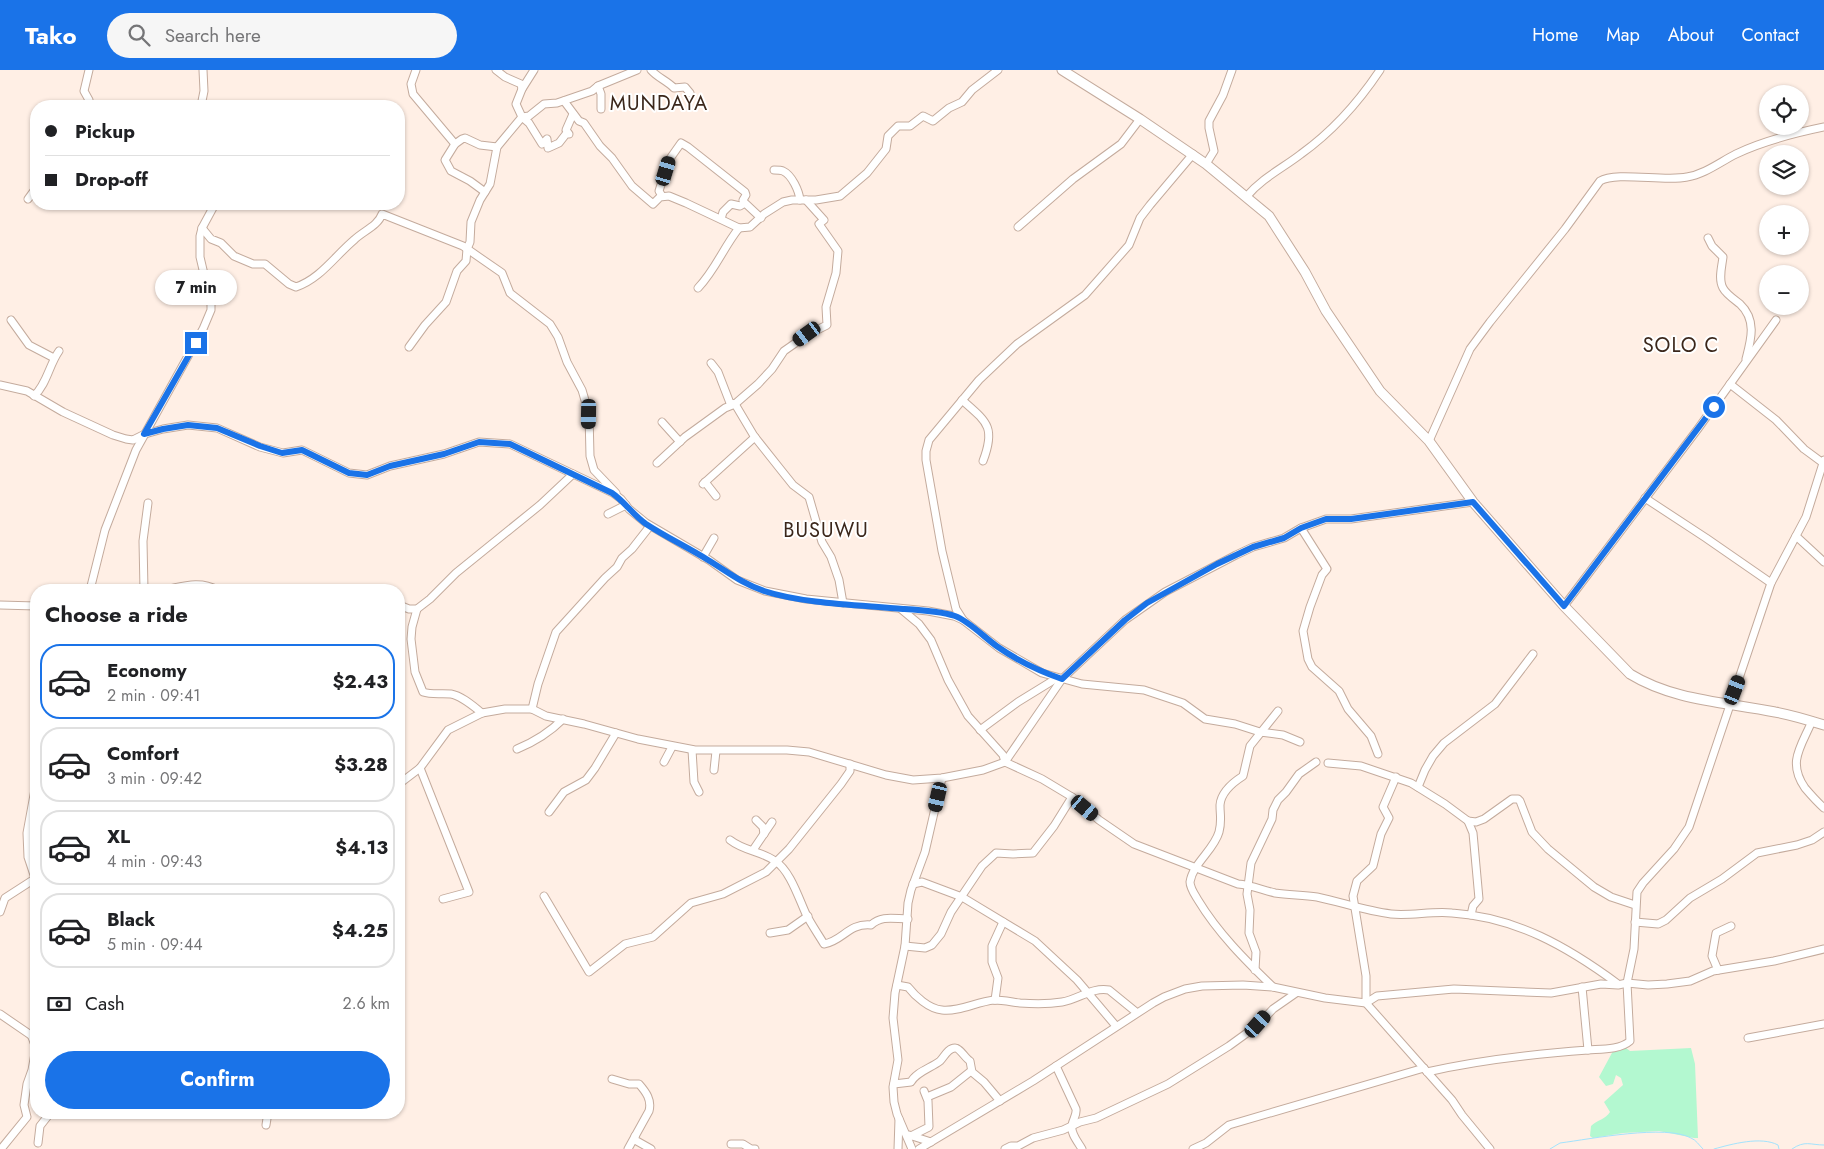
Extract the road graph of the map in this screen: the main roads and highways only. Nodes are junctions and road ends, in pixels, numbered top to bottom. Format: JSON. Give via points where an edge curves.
{"nodes":[{"id":1,"x":1062,"y":70,"type":"edge"},
{"id":2,"x":1824,"y":725,"type":"edge"}],
"edges":[{"from":1,"to":2,"type":"main road","via":[[1193,154],[1269,216],[1326,311],[1380,391],[1429,441],[1473,502],[1621,666],[1641,680],[1672,693]]}]}
